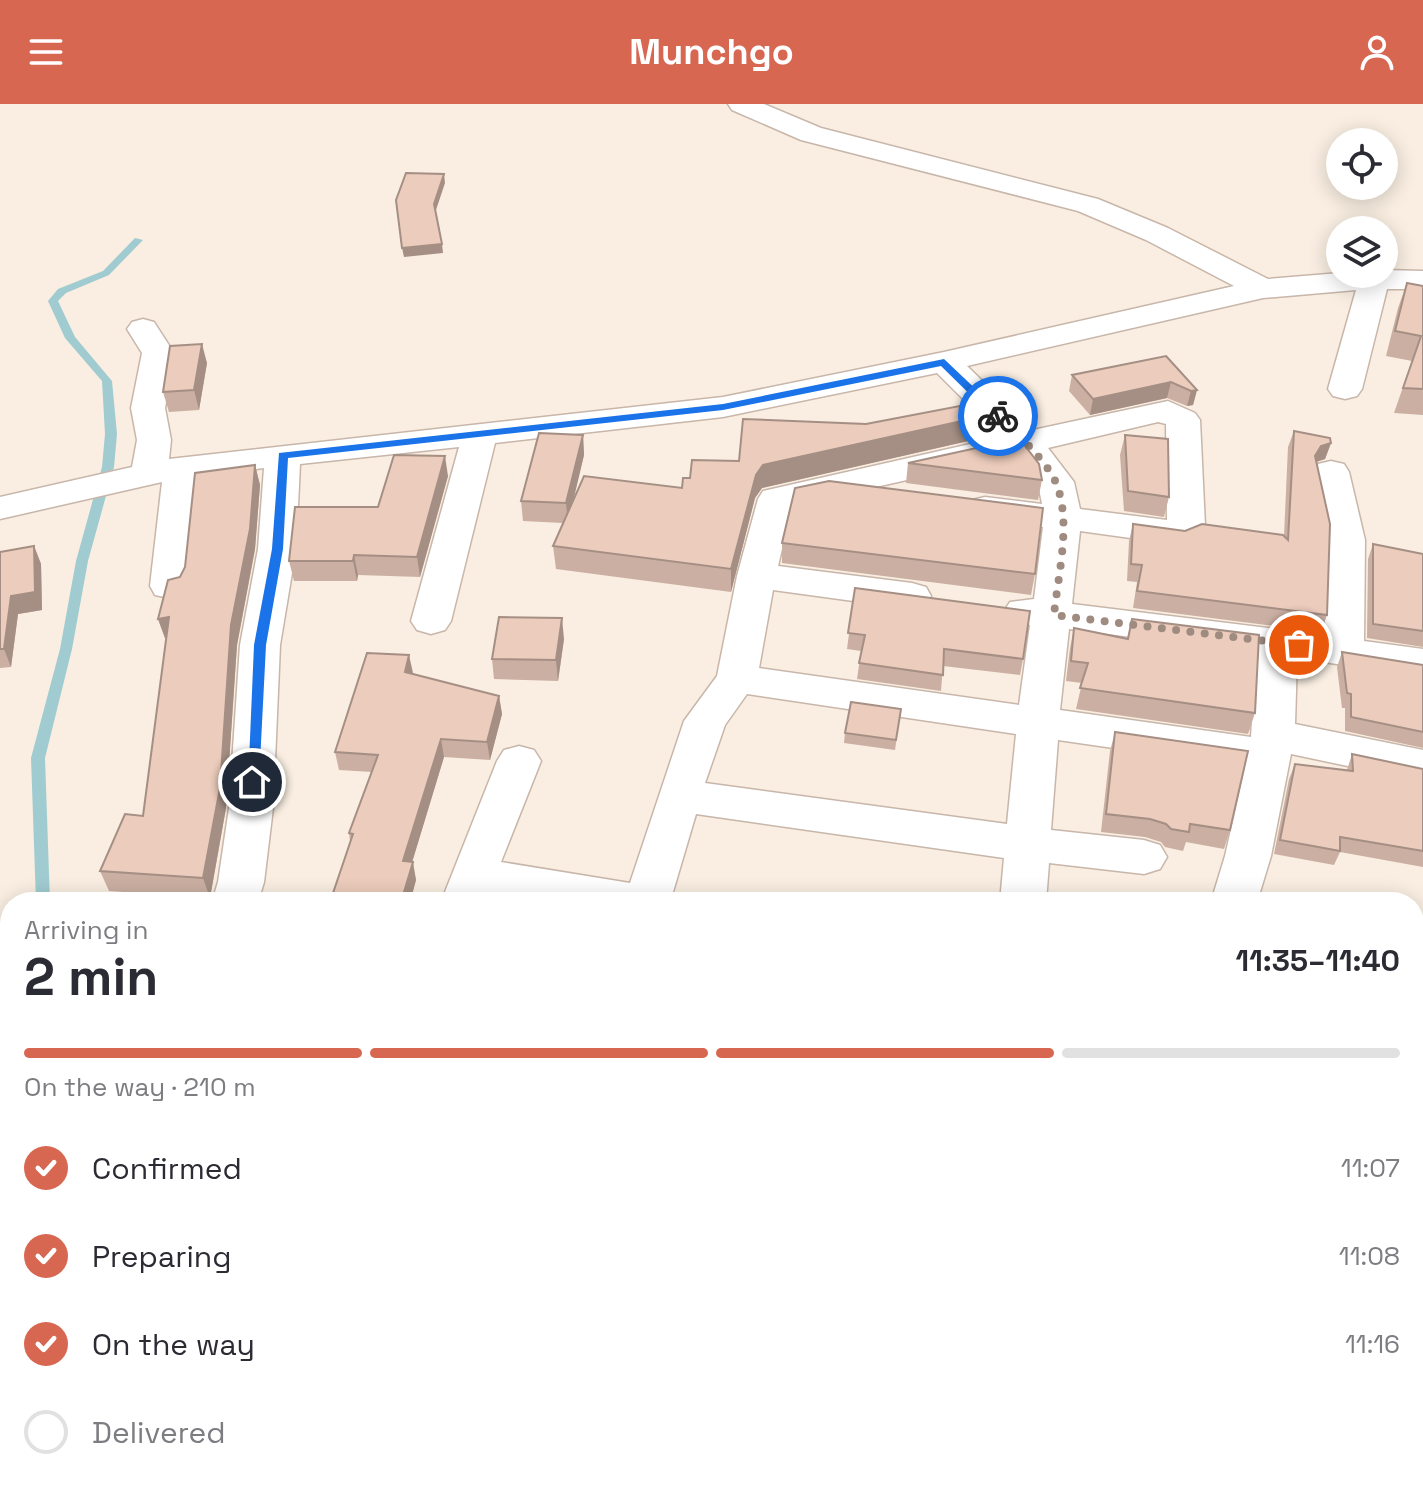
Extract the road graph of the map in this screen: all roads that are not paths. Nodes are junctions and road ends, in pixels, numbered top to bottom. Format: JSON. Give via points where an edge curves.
{"nodes":[{"id":1,"x":741,"y":104,"type":"edge"},
{"id":2,"x":1398,"y":279,"type":"edge"},
{"id":3,"x":1423,"y":280,"type":"edge"},
{"id":4,"x":1326,"y":283,"type":"edge"},
{"id":5,"x":1372,"y":288,"type":"edge"},
{"id":6,"x":1263,"y":289,"type":"junction"},
{"id":7,"x":143,"y":329,"type":"dead end"},
{"id":8,"x":944,"y":362,"type":"junction"},
{"id":9,"x":1345,"y":389,"type":"dead end"},
{"id":10,"x":1067,"y":398,"type":"dead end"},
{"id":11,"x":1091,"y":427,"type":"junction"},
{"id":12,"x":479,"y":436,"type":"junction"},
{"id":13,"x":1025,"y":442,"type":"junction"},
{"id":14,"x":283,"y":455,"type":"junction"},
{"id":15,"x":1331,"y":472,"type":"dead end"},
{"id":16,"x":152,"y":473,"type":"junction"},
{"id":17,"x":828,"y":487,"type":"junction"},
{"id":18,"x":0,"y":508,"type":"edge"},
{"id":19,"x":1063,"y":518,"type":"junction"},
{"id":20,"x":756,"y":576,"type":"junction"},
{"id":21,"x":169,"y":586,"type":"edge"},
{"id":22,"x":944,"y":600,"type":"edge"},
{"id":23,"x":991,"y":606,"type":"edge"},
{"id":24,"x":1054,"y":615,"type":"junction"},
{"id":25,"x":431,"y":621,"type":"dead end"},
{"id":26,"x":1277,"y":642,"type":"junction"},
{"id":27,"x":1344,"y":650,"type":"junction"},
{"id":28,"x":1423,"y":663,"type":"edge"},
{"id":29,"x":737,"y":679,"type":"junction"},
{"id":30,"x":1038,"y":722,"type":"junction"},
{"id":31,"x":1271,"y":745,"type":"junction"},
{"id":32,"x":519,"y":761,"type":"dead end"},
{"id":33,"x":1423,"y":766,"type":"edge"},
{"id":34,"x":679,"y":796,"type":"junction"},
{"id":35,"x":1028,"y":844,"type":"junction"},
{"id":36,"x":1144,"y":857,"type":"dead end"},
{"id":37,"x":468,"y":889,"type":"edge"},
{"id":38,"x":238,"y":892,"type":"edge"},
{"id":39,"x":506,"y":892,"type":"edge"},
{"id":40,"x":650,"y":892,"type":"edge"},
{"id":41,"x":1024,"y":892,"type":"edge"},
{"id":42,"x":1237,"y":892,"type":"edge"}],
"edges":[{"from":1,"to":6,"type":"street","via":[[811,134],[1088,205]]},
{"from":2,"to":3,"type":"street"},
{"from":4,"to":6,"type":"street"},
{"from":5,"to":9,"type":"street"},
{"from":6,"to":8,"type":"street"},
{"from":7,"to":16,"type":"street","via":[[158,353],[148,408],[154,440]]},
{"from":8,"to":12,"type":"street","via":[[723,407]]},
{"from":8,"to":13,"type":"street"},
{"from":10,"to":11,"type":"street"},
{"from":11,"to":13,"type":"street"},
{"from":11,"to":19,"type":"street","via":[[1168,411],[1183,420],[1186,526],[1181,533]]},
{"from":12,"to":14,"type":"street"},
{"from":12,"to":25,"type":"street"},
{"from":13,"to":17,"type":"street"},
{"from":13,"to":19,"type":"street","via":[[1056,482]]},
{"from":14,"to":16,"type":"street"},
{"from":14,"to":38,"type":"street","via":[[277,549],[260,645],[251,808]]},
{"from":15,"to":27,"type":"street","via":[[1361,543]]},
{"from":16,"to":18,"type":"street"},
{"from":16,"to":21,"type":"street"},
{"from":17,"to":19,"type":"street"},
{"from":17,"to":20,"type":"street","via":[[776,499]]},
{"from":19,"to":24,"type":"street"},
{"from":20,"to":22,"type":"street"},
{"from":20,"to":29,"type":"street"},
{"from":23,"to":24,"type":"street"},
{"from":24,"to":26,"type":"street"},
{"from":24,"to":30,"type":"street"},
{"from":26,"to":27,"type":"street"},
{"from":26,"to":31,"type":"street"},
{"from":27,"to":28,"type":"street"},
{"from":29,"to":30,"type":"street"},
{"from":29,"to":34,"type":"street","via":[[705,721]]},
{"from":30,"to":31,"type":"street"},
{"from":30,"to":35,"type":"street"},
{"from":31,"to":33,"type":"street"},
{"from":31,"to":42,"type":"street"},
{"from":32,"to":37,"type":"street"},
{"from":34,"to":35,"type":"street"},
{"from":34,"to":40,"type":"street"},
{"from":35,"to":36,"type":"street"},
{"from":35,"to":41,"type":"street"},
{"from":37,"to":39,"type":"street"}]}
